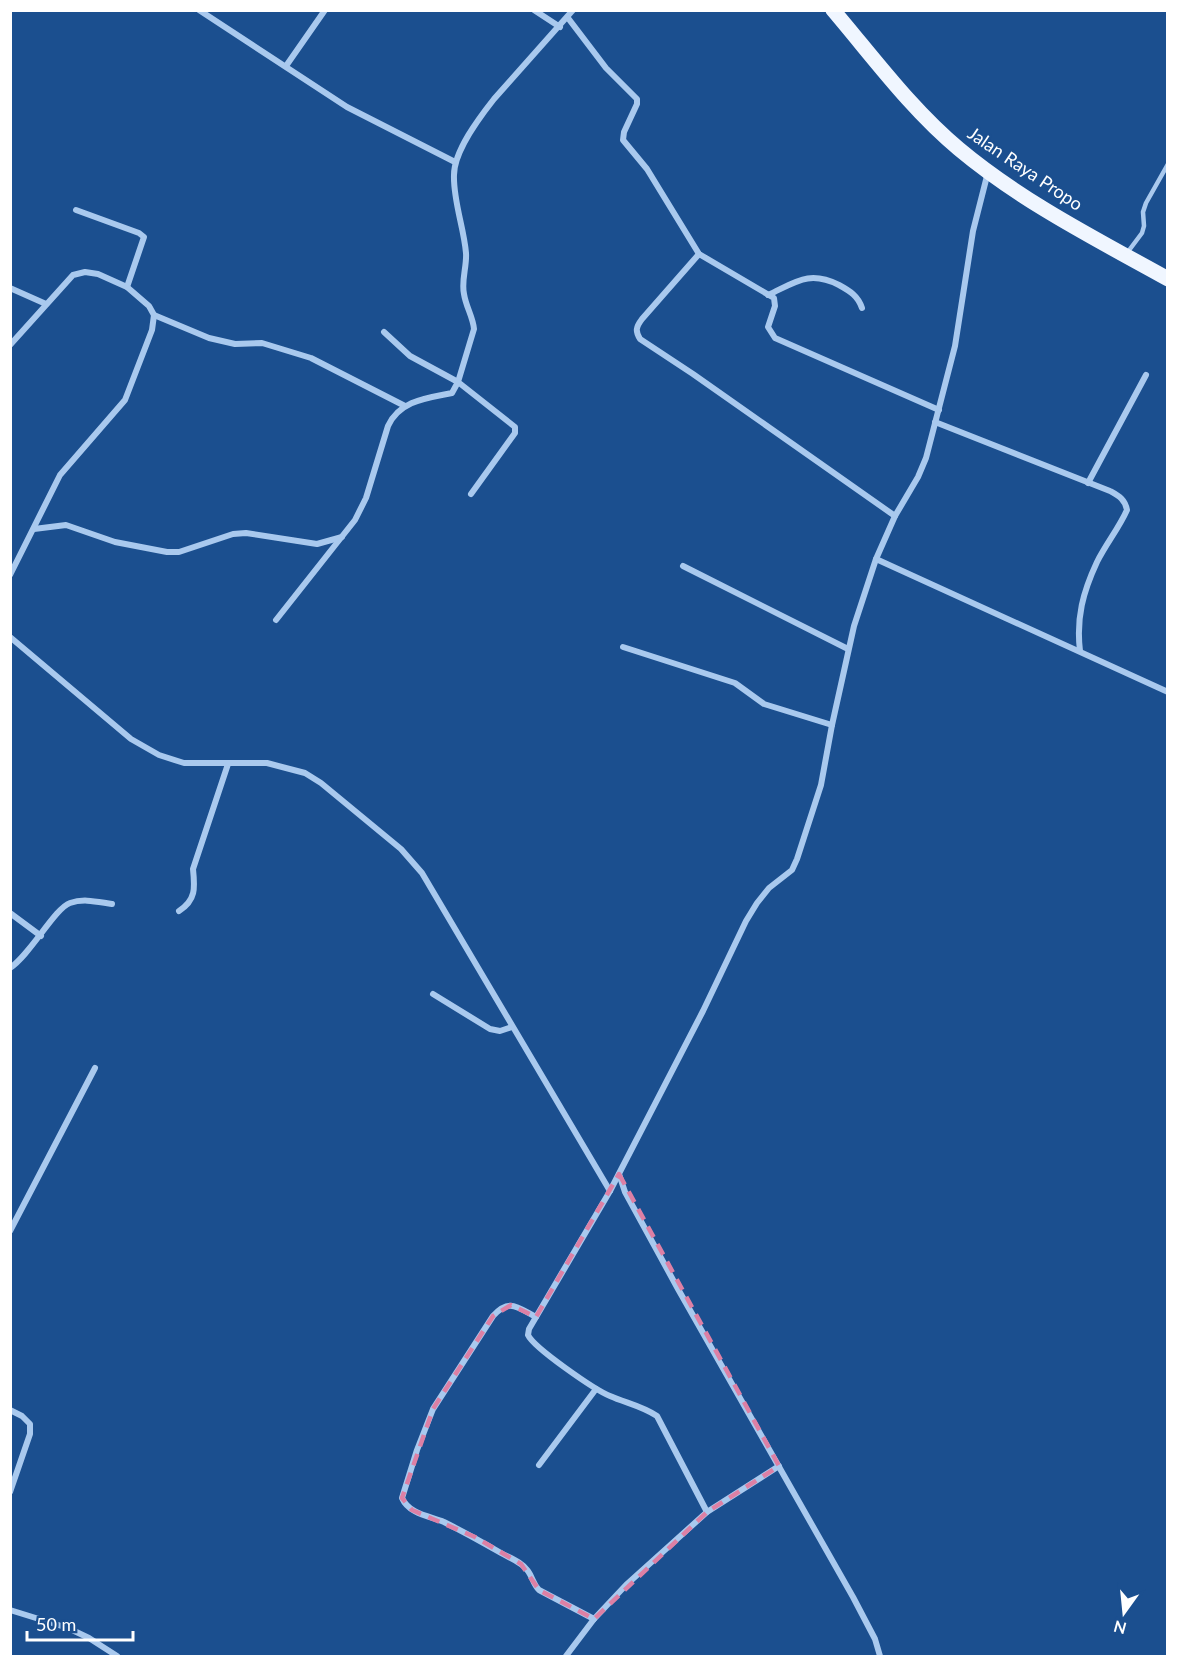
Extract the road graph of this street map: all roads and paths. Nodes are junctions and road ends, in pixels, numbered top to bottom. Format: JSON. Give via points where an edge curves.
{"nodes":[{"id":1,"x":199,"y":10,"type":"edge"},
{"id":2,"x":325,"y":10,"type":"edge"},
{"id":3,"x":534,"y":10,"type":"edge"},
{"id":4,"x":573,"y":10,"type":"edge"},
{"id":5,"x":833,"y":10,"type":"edge"},
{"id":6,"x":568,"y":18,"type":"junction"},
{"id":7,"x":560,"y":27,"type":"junction"},
{"id":8,"x":286,"y":66,"type":"junction"},
{"id":9,"x":455,"y":162,"type":"junction"},
{"id":10,"x":1167,"y":164,"type":"edge"},
{"id":11,"x":988,"y":171,"type":"junction"},
{"id":12,"x":76,"y":210,"type":"dead end"},
{"id":13,"x":699,"y":254,"type":"junction"},
{"id":14,"x":1126,"y":255,"type":"junction"},
{"id":15,"x":1167,"y":279,"type":"edge"},
{"id":16,"x":126,"y":287,"type":"junction"},
{"id":17,"x":10,"y":288,"type":"edge"},
{"id":18,"x":768,"y":295,"type":"junction"},
{"id":19,"x":46,"y":304,"type":"junction"},
{"id":20,"x":862,"y":308,"type":"dead end"},
{"id":21,"x":154,"y":315,"type":"junction"},
{"id":22,"x":384,"y":332,"type":"dead end"},
{"id":23,"x":10,"y":345,"type":"edge"},
{"id":24,"x":1146,"y":375,"type":"dead end"},
{"id":25,"x":458,"y":381,"type":"junction"},
{"id":26,"x":405,"y":405,"type":"junction"},
{"id":27,"x":939,"y":410,"type":"junction"},
{"id":28,"x":935,"y":423,"type":"junction"},
{"id":29,"x":1088,"y":483,"type":"junction"},
{"id":30,"x":471,"y":494,"type":"dead end"},
{"id":31,"x":896,"y":516,"type":"junction"},
{"id":32,"x":34,"y":529,"type":"junction"},
{"id":33,"x":342,"y":536,"type":"junction"},
{"id":34,"x":876,"y":559,"type":"junction"},
{"id":35,"x":683,"y":566,"type":"dead end"},
{"id":36,"x":10,"y":575,"type":"edge"},
{"id":37,"x":276,"y":620,"type":"dead end"},
{"id":38,"x":10,"y":638,"type":"edge"},
{"id":39,"x":623,"y":647,"type":"dead end"},
{"id":40,"x":848,"y":649,"type":"junction"},
{"id":41,"x":1080,"y":651,"type":"junction"},
{"id":42,"x":1167,"y":692,"type":"edge"},
{"id":43,"x":832,"y":725,"type":"junction"},
{"id":44,"x":228,"y":764,"type":"junction"},
{"id":45,"x":112,"y":904,"type":"dead end"},
{"id":46,"x":179,"y":911,"type":"dead end"},
{"id":47,"x":10,"y":913,"type":"edge"},
{"id":48,"x":41,"y":936,"type":"junction"},
{"id":49,"x":10,"y":968,"type":"edge"},
{"id":50,"x":433,"y":994,"type":"dead end"},
{"id":51,"x":512,"y":1027,"type":"junction"},
{"id":52,"x":95,"y":1068,"type":"dead end"},
{"id":53,"x":619,"y":1174,"type":"junction"},
{"id":54,"x":610,"y":1191,"type":"junction"},
{"id":55,"x":10,"y":1231,"type":"edge"},
{"id":56,"x":536,"y":1317,"type":"junction"},
{"id":57,"x":596,"y":1389,"type":"junction"},
{"id":58,"x":10,"y":1410,"type":"edge"},
{"id":59,"x":539,"y":1465,"type":"dead end"},
{"id":60,"x":779,"y":1466,"type":"junction"},
{"id":61,"x":10,"y":1492,"type":"edge"},
{"id":62,"x":707,"y":1512,"type":"junction"},
{"id":63,"x":10,"y":1610,"type":"edge"},
{"id":64,"x":594,"y":1619,"type":"junction"},
{"id":65,"x":117,"y":1656,"type":"edge"},
{"id":66,"x":566,"y":1656,"type":"edge"},
{"id":67,"x":880,"y":1656,"type":"edge"}],
"edges":[{"from":1,"to":8,"type":"street"},
{"from":2,"to":8,"type":"street"},
{"from":3,"to":7,"type":"street"},
{"from":4,"to":6,"type":"street"},
{"from":5,"to":11,"type":"main road","name":"Jalan Raya Propo","via":[[928,120]]},
{"from":6,"to":7,"type":"street"},
{"from":6,"to":13,"type":"street","via":[[606,68],[637,99],[623,140],[647,169]]},
{"from":7,"to":9,"type":"street","via":[[482,115]]},
{"from":8,"to":9,"type":"street","via":[[347,107]]},
{"from":9,"to":25,"type":"street","via":[[454,185],[466,255],[463,289],[474,329]]},
{"from":10,"to":14,"type":"lane","via":[[1146,203],[1142,234]]},
{"from":11,"to":14,"type":"main road","name":"Jalan Raya Propo","via":[[1055,216]]},
{"from":11,"to":27,"type":"street"},
{"from":12,"to":16,"type":"street","via":[[144,237]]},
{"from":13,"to":18,"type":"street"},
{"from":13,"to":31,"type":"street","via":[[637,326],[640,339]]},
{"from":14,"to":15,"type":"main road","name":"Jalan Raya Propo"},
{"from":16,"to":19,"type":"street","via":[[98,274],[78,273]]},
{"from":16,"to":21,"type":"street"},
{"from":17,"to":19,"type":"street"},
{"from":18,"to":20,"type":"street","via":[[811,276],[844,288],[858,297]]},
{"from":18,"to":27,"type":"street","via":[[775,302],[768,327],[775,338]]},
{"from":19,"to":23,"type":"street"},
{"from":21,"to":26,"type":"street","via":[[209,339],[262,343],[311,357]]},
{"from":21,"to":32,"type":"street","via":[[125,400],[60,475]]},
{"from":22,"to":25,"type":"street","via":[[410,356]]},
{"from":24,"to":29,"type":"street"},
{"from":25,"to":26,"type":"street","via":[[452,393]]},
{"from":25,"to":30,"type":"street","via":[[515,427],[515,433]]},
{"from":26,"to":33,"type":"street","via":[[391,421],[366,498]]},
{"from":27,"to":28,"type":"street"},
{"from":28,"to":29,"type":"street"},
{"from":28,"to":31,"type":"street","via":[[922,469]]},
{"from":29,"to":41,"type":"street","via":[[1122,498],[1127,510],[1097,561],[1083,599],[1077,629]]},
{"from":31,"to":34,"type":"street"},
{"from":32,"to":33,"type":"street","via":[[66,525],[115,542],[167,552],[179,552],[233,534],[316,544]]},
{"from":32,"to":36,"type":"street"},
{"from":33,"to":37,"type":"street"},
{"from":34,"to":40,"type":"street"},
{"from":34,"to":41,"type":"street"},
{"from":35,"to":40,"type":"street"},
{"from":38,"to":44,"type":"street","via":[[131,739],[159,755],[184,763]]},
{"from":39,"to":43,"type":"street","via":[[735,683],[764,704]]},
{"from":40,"to":43,"type":"street"},
{"from":41,"to":42,"type":"street"},
{"from":43,"to":53,"type":"street","via":[[821,785],[792,870],[769,888],[746,921]]},
{"from":44,"to":46,"type":"street","via":[[194,869],[192,897]]},
{"from":44,"to":51,"type":"street","via":[[267,763],[305,773],[401,849],[422,873]]},
{"from":45,"to":48,"type":"street","via":[[68,903]]},
{"from":47,"to":48,"type":"street"},
{"from":48,"to":49,"type":"street"},
{"from":50,"to":51,"type":"street","via":[[490,1029]]},
{"from":51,"to":54,"type":"street"},
{"from":52,"to":55,"type":"street"},
{"from":53,"to":54,"type":"street"},
{"from":53,"to":60,"type":"street","via":[[678,1289]]},
{"from":54,"to":56,"type":"street"},
{"from":56,"to":57,"type":"street","via":[[529,1329],[530,1340]]},
{"from":56,"to":64,"type":"street","via":[[511,1305],[493,1316],[434,1409],[402,1498],[412,1510],[475,1537],[521,1564],[539,1590]]},
{"from":57,"to":59,"type":"street"},
{"from":57,"to":62,"type":"street","via":[[657,1416]]},
{"from":58,"to":61,"type":"street","via":[[30,1424]]},
{"from":60,"to":62,"type":"street"},
{"from":60,"to":67,"type":"street","via":[[853,1596]]},
{"from":62,"to":64,"type":"street"},
{"from":63,"to":65,"type":"street","via":[[68,1628]]},
{"from":64,"to":66,"type":"street"}]}
